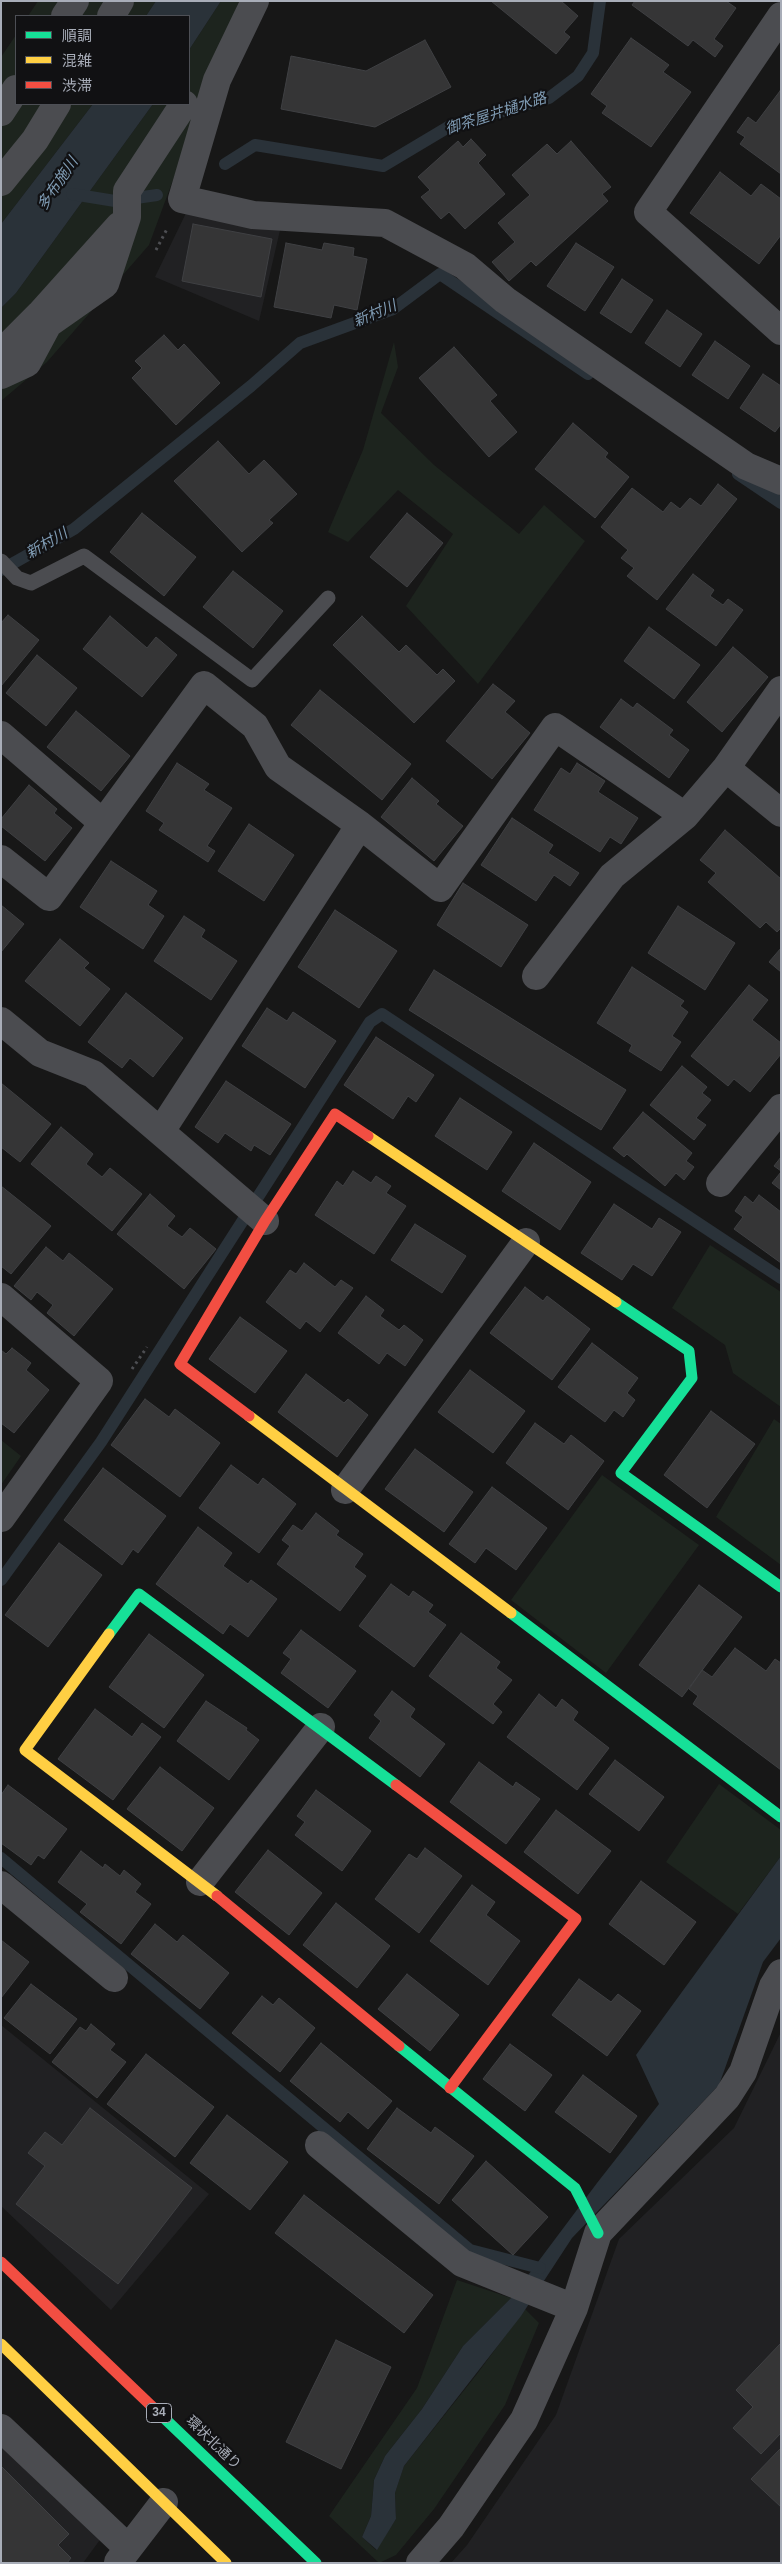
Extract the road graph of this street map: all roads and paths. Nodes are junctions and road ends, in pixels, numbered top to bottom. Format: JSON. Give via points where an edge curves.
{"nodes":[{"id":1,"x":75,"y":1,"type":"edge"},
{"id":2,"x":120,"y":1,"type":"edge"},
{"id":3,"x":255,"y":1,"type":"edge"},
{"id":4,"x":66,"y":15,"type":"edge"},
{"id":5,"x":111,"y":15,"type":"edge"},
{"id":6,"x":781,"y":16,"type":"edge"},
{"id":7,"x":217,"y":80,"type":"junction"},
{"id":8,"x":15,"y":91,"type":"edge"},
{"id":9,"x":190,"y":95,"type":"edge"},
{"id":10,"x":56,"y":105,"type":"edge"},
{"id":11,"x":183,"y":105,"type":"edge"},
{"id":12,"x":1,"y":112,"type":"edge"},
{"id":13,"x":1,"y":182,"type":"edge"},
{"id":14,"x":44,"y":319,"type":"junction"},
{"id":15,"x":781,"y":331,"type":"edge"},
{"id":16,"x":1,"y":352,"type":"edge"},
{"id":17,"x":1,"y":375,"type":"edge"},
{"id":18,"x":780,"y":479,"type":"edge"},
{"id":19,"x":1,"y":562,"type":"edge"},
{"id":20,"x":328,"y":598,"type":"dead end"},
{"id":21,"x":781,"y":690,"type":"edge"},
{"id":22,"x":1,"y":735,"type":"edge"},
{"id":23,"x":726,"y":768,"type":"junction"},
{"id":24,"x":781,"y":813,"type":"edge"},
{"id":25,"x":685,"y":816,"type":"junction"},
{"id":26,"x":103,"y":823,"type":"junction"},
{"id":27,"x":360,"y":825,"type":"junction"},
{"id":28,"x":1,"y":859,"type":"edge"},
{"id":29,"x":536,"y":976,"type":"dead end"},
{"id":30,"x":1,"y":1021,"type":"edge"},
{"id":31,"x":781,"y":1108,"type":"edge"},
{"id":32,"x":161,"y":1131,"type":"junction"},
{"id":33,"x":720,"y":1183,"type":"dead end"},
{"id":34,"x":254,"y":1212,"type":"junction"},
{"id":35,"x":526,"y":1242,"type":"junction"},
{"id":36,"x":1,"y":1297,"type":"edge"},
{"id":37,"x":149,"y":1344,"type":"dead end"},
{"id":38,"x":99,"y":1381,"type":"junction"},
{"id":39,"x":345,"y":1490,"type":"junction"},
{"id":40,"x":1,"y":1518,"type":"edge"},
{"id":41,"x":781,"y":1587,"type":"edge"},
{"id":42,"x":321,"y":1727,"type":"junction"},
{"id":43,"x":781,"y":1817,"type":"edge"},
{"id":44,"x":200,"y":1882,"type":"junction"},
{"id":45,"x":1,"y":1885,"type":"edge"},
{"id":46,"x":781,"y":1973,"type":"edge"},
{"id":47,"x":114,"y":1978,"type":"dead end"},
{"id":48,"x":450,"y":2088,"type":"junction"},
{"id":49,"x":318,"y":2145,"type":"dead end"},
{"id":50,"x":596,"y":2228,"type":"junction"},
{"id":51,"x":1,"y":2262,"type":"edge"},
{"id":52,"x":574,"y":2308,"type":"junction"},
{"id":53,"x":1,"y":2344,"type":"edge"},
{"id":54,"x":1,"y":2428,"type":"edge"},
{"id":55,"x":164,"y":2502,"type":"junction"},
{"id":56,"x":122,"y":2555,"type":"edge"},
{"id":57,"x":226,"y":2563,"type":"edge"},
{"id":58,"x":316,"y":2563,"type":"edge"},
{"id":59,"x":420,"y":2563,"type":"edge"}],
"edges":[{"from":1,"to":4,"type":"street"},
{"from":2,"to":5,"type":"street"},
{"from":3,"to":7,"type":"street"},
{"from":6,"to":15,"type":"street","via":[[648,212]]},
{"from":7,"to":9,"type":"street","via":[[194,89]]},
{"from":7,"to":18,"type":"street","via":[[182,199],[253,215],[385,223],[465,266],[505,300],[746,466]]},
{"from":8,"to":12,"type":"street"},
{"from":10,"to":13,"type":"street","via":[[35,140]]},
{"from":11,"to":14,"type":"street","via":[[127,204],[105,284]]},
{"from":14,"to":16,"type":"street"},
{"from":14,"to":17,"type":"street","via":[[27,363]]},
{"from":19,"to":20,"type":"lane","via":[[17,578],[31,583],[84,556],[252,680]]},
{"from":21,"to":23,"type":"street"},
{"from":22,"to":26,"type":"street"},
{"from":23,"to":24,"type":"street"},
{"from":23,"to":25,"type":"street"},
{"from":25,"to":27,"type":"street","via":[[555,727],[440,888]]},
{"from":25,"to":29,"type":"street","via":[[612,876]]},
{"from":26,"to":27,"type":"street","via":[[204,685],[255,726],[278,767]]},
{"from":26,"to":28,"type":"street","via":[[49,897]]},
{"from":27,"to":32,"type":"street"},
{"from":30,"to":32,"type":"street","via":[[40,1053],[93,1074]]},
{"from":31,"to":33,"type":"street"},
{"from":32,"to":34,"type":"street"},
{"from":34,"to":35,"type":"main road","via":[[335,1114]]},
{"from":34,"to":39,"type":"main road","via":[[180,1364]]},
{"from":35,"to":39,"type":"street"},
{"from":35,"to":41,"type":"main road","via":[[689,1351],[692,1378],[621,1473]]},
{"from":36,"to":38,"type":"street"},
{"from":37,"to":38,"type":"path","via":[[122,1383]]},
{"from":38,"to":40,"type":"street"},
{"from":39,"to":43,"type":"main road"},
{"from":42,"to":44,"type":"street"},
{"from":42,"to":44,"type":"main road","via":[[140,1594],[25,1750]]},
{"from":42,"to":48,"type":"main road","via":[[576,1919]]},
{"from":44,"to":48,"type":"main road"},
{"from":45,"to":47,"type":"street"},
{"from":46,"to":50,"type":"street","via":[[773,1986],[743,2072],[727,2097]]},
{"from":48,"to":50,"type":"main road","via":[[576,2188]]},
{"from":49,"to":52,"type":"street","via":[[462,2263]]},
{"from":50,"to":52,"type":"street"},
{"from":51,"to":58,"type":"main road","name":"環状北通り","number":"34"},
{"from":52,"to":59,"type":"street","via":[[524,2420],[451,2527]]},
{"from":53,"to":55,"type":"main road"},
{"from":54,"to":56,"type":"street"},
{"from":55,"to":56,"type":"street"},
{"from":55,"to":57,"type":"main road"}]}
